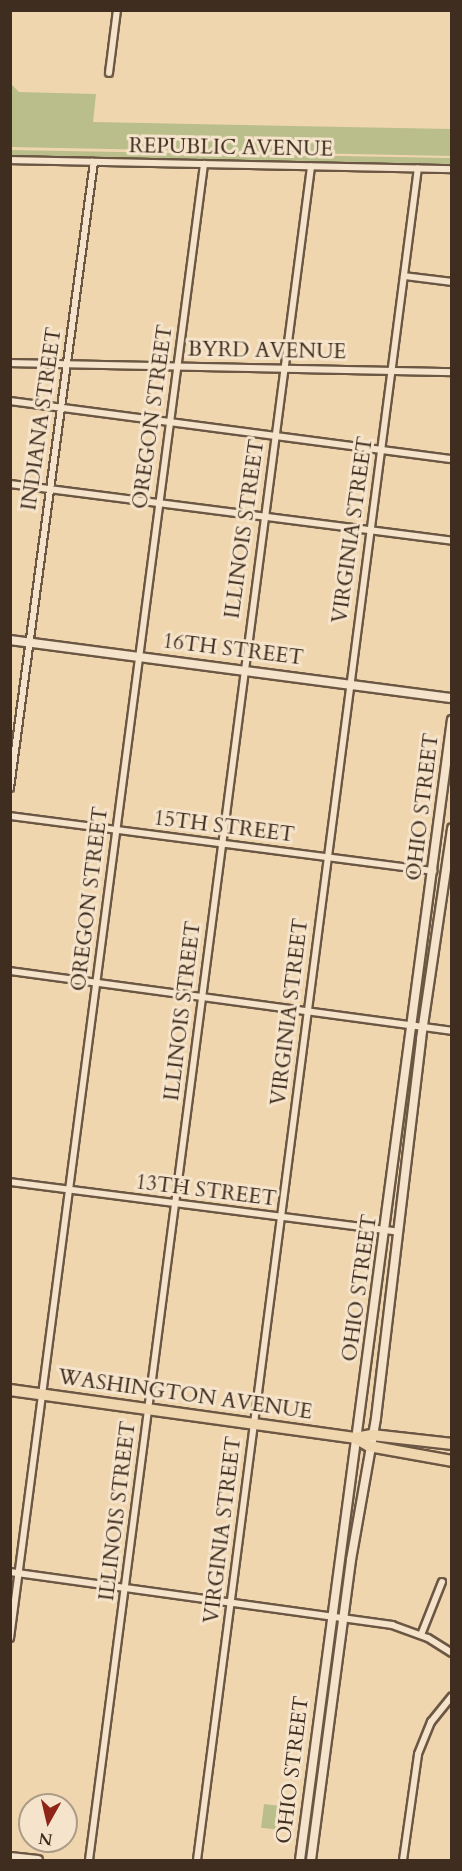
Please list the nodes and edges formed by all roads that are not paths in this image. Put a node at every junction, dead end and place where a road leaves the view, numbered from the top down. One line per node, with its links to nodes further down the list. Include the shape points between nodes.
1 (117, 10): 2 (street)
2 (109, 73)
3 (10, 160): 4 (street, REPUBLIC AVENUE)
4 (94, 162): 5 (street, REPUBLIC AVENUE); 12 (street, INDIANA STREET)
5 (204, 164): 6 (street, REPUBLIC AVENUE); 13 (street, OREGON STREET)
6 (311, 166): 7 (street, REPUBLIC AVENUE); 14 (street, ILLINOIS STREET)
7 (418, 168): 8 (street, REPUBLIC AVENUE); 9 (street, VIRGINIA STREET)
8 (452, 169)
9 (404, 276): 10 (street); 15 (street, VIRGINIA STREET)
10 (452, 282)
11 (10, 363): 12 (street, BYRD AVENUE)
12 (67, 364): 13 (street, BYRD AVENUE); 18 (street, INDIANA STREET)
13 (176, 366): 14 (street, BYRD AVENUE); 19 (street, OREGON STREET)
14 (284, 368): 15 (street, BYRD AVENUE); 20 (street, ILLINOIS STREET)
15 (391, 370): 16 (street, BYRD AVENUE); 21 (street, VIRGINIA STREET)
16 (452, 372)
17 (10, 401): 18 (street)
18 (61, 407): 19 (street); 24 (street, INDIANA STREET)
19 (169, 421): 20 (street); 25 (street, OREGON STREET)
20 (274, 435): 21 (street); 26 (street, ILLINOIS STREET)
21 (380, 449): 22 (street); 27 (street, VIRGINIA STREET)
22 (452, 459)
23 (10, 484): 24 (street)
24 (50, 489): 25 (street); 30 (street, INDIANA STREET)
25 (158, 503): 26 (street); 31 (street, OREGON STREET)
26 (263, 517): 27 (street); 32 (street, ILLINOIS STREET)
27 (369, 531): 28 (street); 33 (street, VIRGINIA STREET)
28 (452, 542)
29 (10, 639): 30 (street, 16TH STREET)
30 (30, 642): 31 (street, 16TH STREET); 36 (street, INDIANA STREET)
31 (138, 656): 32 (street, 16TH STREET); 39 (street, OREGON STREET)
32 (243, 670): 33 (street, 16TH STREET); 40 (street, ILLINOIS STREET)
33 (349, 684): 34 (street, 16TH STREET); 41 (street, VIRGINIA STREET)
34 (452, 698)
35 (452, 720): 42 (street, OHIO STREET)
36 (10, 788)
37 (10, 816): 39 (street, 15TH STREET)
38 (452, 828): 44 (street, OHIO STREET)
39 (115, 829): 40 (street, 15TH STREET); 46 (street, OREGON STREET)
40 (221, 843): 41 (street, 15TH STREET); 47 (street, ILLINOIS STREET)
41 (327, 857): 42 (street, 15TH STREET); 48 (street, VIRGINIA STREET)
42 (433, 871): 43 (street, OHIO STREET)
43 (423, 938): 44 (street); 49 (street, OHIO STREET)
44 (436, 946): 50 (street, OHIO STREET)
45 (10, 971): 46 (street)
46 (96, 982): 47 (street); 53 (street, OREGON STREET)
47 (201, 996): 48 (street); 54 (street, ILLINOIS STREET)
48 (307, 1010): 49 (street); 55 (street, VIRGINIA STREET)
49 (412, 1024): 50 (street); 56 (street, OHIO STREET)
50 (424, 1026): 51 (street); 57 (street, OHIO STREET)
51 (452, 1030)
52 (10, 1182): 53 (street, 13TH STREET)
53 (69, 1189): 54 (street, 13TH STREET); 59 (street, OREGON STREET)
54 (175, 1203): 55 (street, 13TH STREET); 60 (street, ILLINOIS STREET)
55 (280, 1217): 56 (street, 13TH STREET); 61 (street, VIRGINIA STREET)
56 (386, 1231): 57 (street, 13TH STREET); 62 (street, OHIO STREET)
57 (398, 1232): 63 (street, OHIO STREET)
58 (10, 1390): 59 (main road, WASHINGTON AVENUE)
59 (42, 1394): 60 (main road, WASHINGTON AVENUE); 67 (street, OREGON STREET)
60 (148, 1408): 61 (main road, WASHINGTON AVENUE); 69 (street, ILLINOIS STREET)
61 (254, 1424): 62 (main road, WASHINGTON AVENUE); 70 (street, VIRGINIA STREET)
62 (355, 1438): 63 (main road, WASHINGTON AVENUE); 71 (street, OHIO STREET)
63 (370, 1440): 64 (main road, WASHINGTON AVENUE); 65 (main road, WASHINGTON AVENUE); 72 (street, OHIO STREET)
64 (452, 1444)
65 (452, 1461)
66 (10, 1572): 67 (street)
67 (19, 1573): 69 (street); 74 (street, OREGON STREET)
68 (442, 1582): 73 (street)
69 (125, 1587): 70 (street); 79 (street, ILLINOIS STREET)
70 (231, 1601): 71 (street); 80 (street, VIRGINIA STREET)
71 (331, 1614): 72 (street); 81 (street, OHIO STREET)
72 (343, 1616): 73 (street); 82 (street, OHIO STREET)
73 (422, 1635): 75 (street)
74 (10, 1638)
75 (452, 1653)
76 (452, 1696): 83 (street, via 431,1722 418,1754)
77 (10, 1857): 78 (street)
78 (38, 1860)
79 (89, 1860)
80 (197, 1860)
81 (300, 1860)
82 (311, 1860)
83 (403, 1860)

